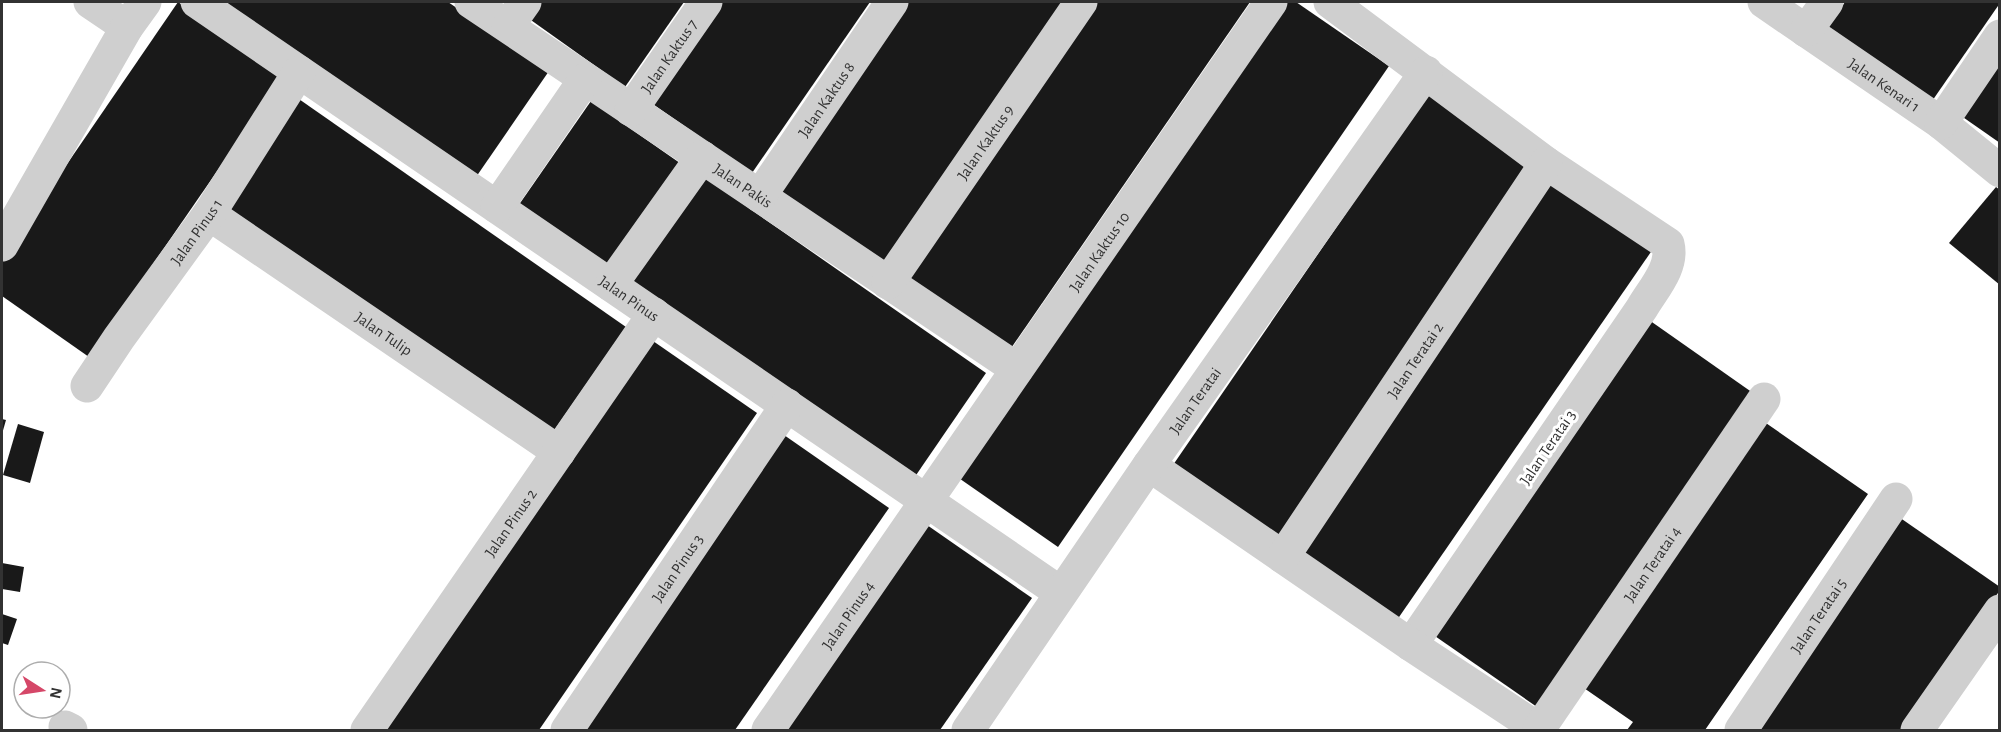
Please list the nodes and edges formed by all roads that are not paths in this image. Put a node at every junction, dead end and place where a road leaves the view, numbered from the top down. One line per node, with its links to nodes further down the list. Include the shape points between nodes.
1 (90, 2): 11 (street)
2 (197, 2): 15 (street, Jalan Pinus)
3 (471, 2): 12 (street, Jalan Pakis)
4 (706, 2): 18 (street, Jalan Kaktus 7)
5 (892, 2): 23 (street, Jalan Kaktus 8)
6 (1081, 2): 27 (street, Jalan Kaktus 9)
7 (1271, 2): 30 (street, Jalan Kaktus 10)
8 (1330, 2): 16 (street)
9 (1764, 2): 13 (street, Jalan Kenari 1)
10 (1827, 2): 13 (street)
11 (136, 14): 26 (street)
12 (516, 14): 17 (street, Jalan Pakis)
13 (1806, 31): 19 (street, Jalan Kenari 1)
14 (2000, 36): 19 (street)
15 (299, 72): 24 (street, Jalan Pinus); 25 (street, Jalan Pinus 1)
16 (1426, 72): 21 (street); 35 (street, Jalan Teratai)
17 (585, 78): 18 (street, Jalan Pakis); 24 (street)
18 (631, 110): 20 (street, Jalan Pakis)
19 (1941, 123): 22 (street, Jalan Kenari 1)
20 (702, 157): 23 (street, Jalan Pakis); 28 (street)
21 (1546, 163): 38 (street, Jalan Teratai 2); 41 (street, Jalan Teratai 3, via 1668,244 1668,264 1642,308)
22 (2000, 171)
23 (760, 196): 27 (street, Jalan Pakis)
24 (497, 207): 28 (street, Jalan Pinus)
25 (209, 214): 31 (street, Jalan Pinus 1); 34 (street, Jalan Tulip)
26 (2, 245)
27 (888, 283): 30 (street, Jalan Pakis)
28 (611, 285): 29 (street, Jalan Pinus)
29 (654, 314): 33 (street, Jalan Pinus); 34 (street, Jalan Pinus 2)
30 (1017, 369): 37 (street, Jalan Kaktus 10)
31 (87, 386)
32 (1764, 399): 46 (street, Jalan Teratai 4)
33 (787, 405): 37 (street, Jalan Pinus); 43 (street, Jalan Pinus 3)
34 (559, 452): 42 (street, Jalan Pinus 2)
35 (1149, 465): 38 (street); 39 (street, Jalan Teratai)
36 (1896, 499): 47 (street, Jalan Teratai 5)
37 (927, 501): 39 (street, Jalan Pinus); 44 (street, Jalan Pinus 4)
38 (1283, 557): 41 (street)
39 (1061, 593): 45 (street, Jalan Teratai)
40 (2000, 611): 48 (street)
41 (1411, 645): 46 (street)
42 (367, 730)
43 (567, 730)
44 (768, 730)
45 (968, 730)
46 (1540, 730)
47 (1740, 730)
48 (1917, 730)

